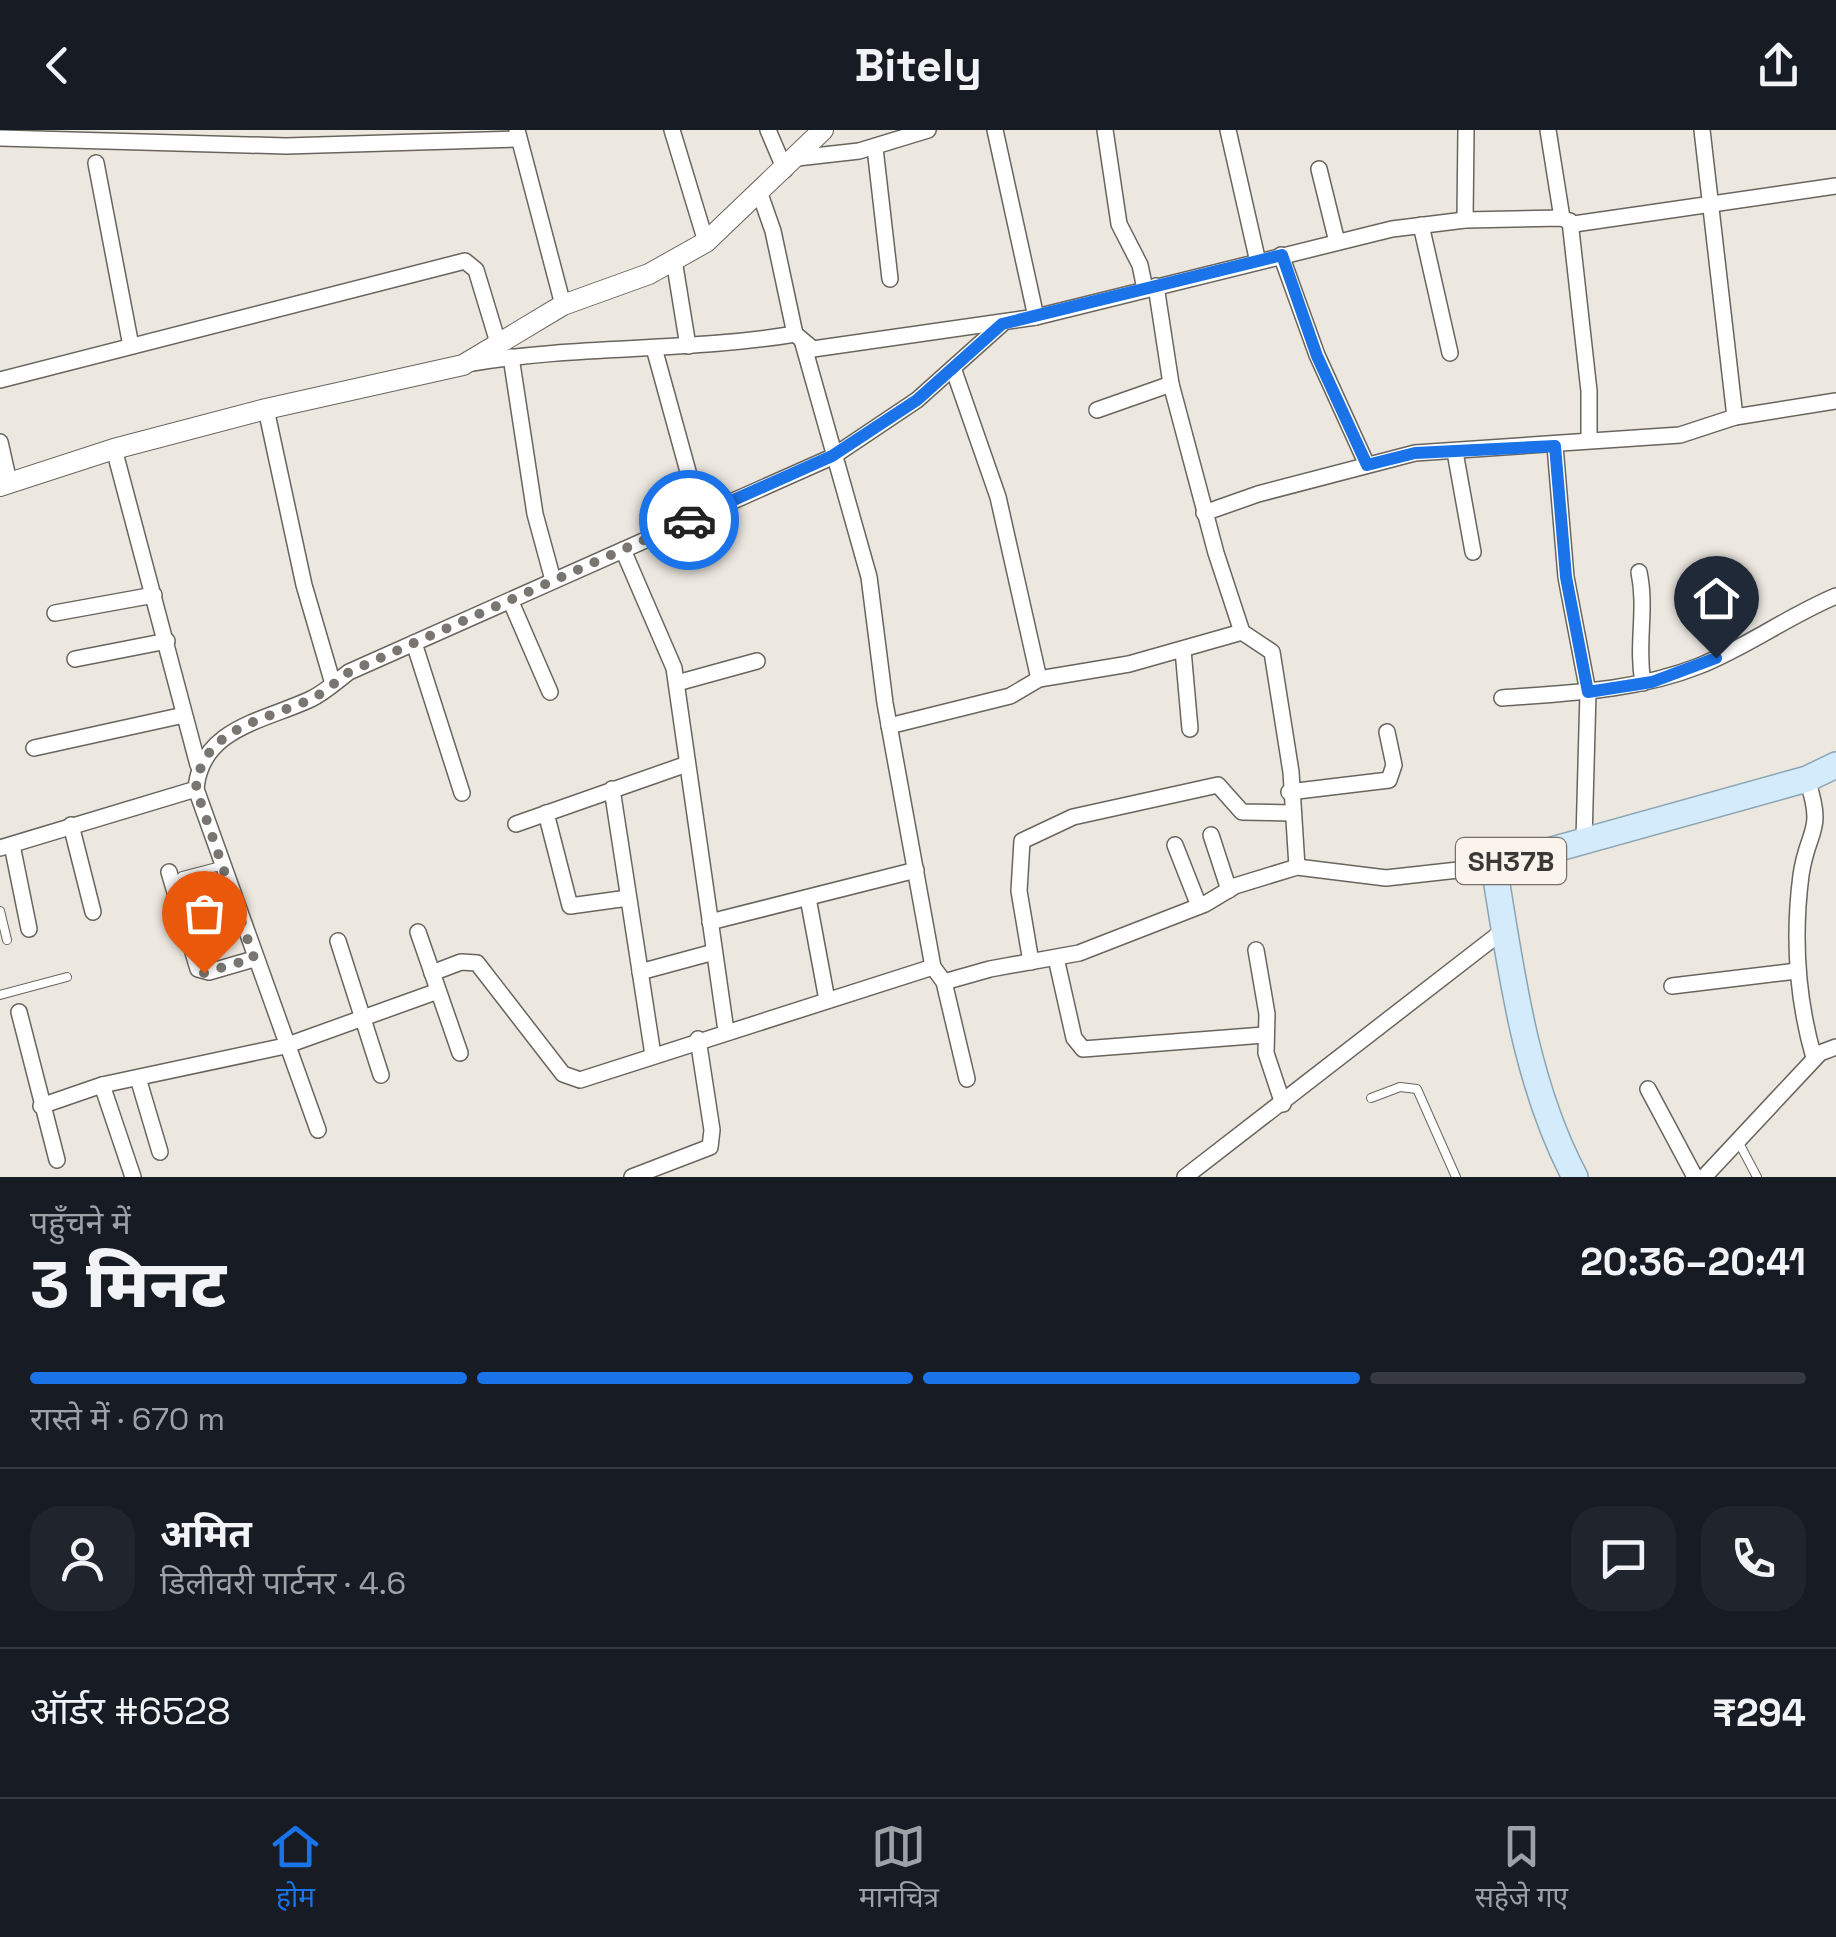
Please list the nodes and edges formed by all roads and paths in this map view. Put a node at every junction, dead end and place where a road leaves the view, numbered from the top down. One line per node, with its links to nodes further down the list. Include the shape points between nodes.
1 (672, 130): 24 (street)
2 (768, 130): 16 (street)
3 (822, 130): 16 (street)
4 (928, 130): 14 (street)
5 (995, 130): 32 (street)
6 (1105, 130): 30 (street, via 1119,224)
7 (1228, 130): 28 (street)
8 (1466, 130): 21 (street)
9 (1548, 130): 22 (street)
10 (1702, 130): 20 (street)
11 (518, 134): 12 (street, via 393,145); 31 (street)
12 (179, 136): 13 (street)
13 (0, 138)
14 (875, 148): 16 (street); 29 (street)
15 (96, 162): 35 (street)
16 (791, 164): 19 (street)
17 (1319, 169): 25 (street)
18 (1836, 186): 20 (street)
19 (760, 194): 24 (street); 34 (street)
20 (1710, 205): 22 (street); 46 (street)
21 (1465, 220): 22 (street); 23 (street)
22 (1566, 220): 47 (street, via 1590,391)
23 (1421, 225): 25 (street); 39 (street)
24 (706, 242): 27 (street)
25 (1337, 242): 26 (street)
26 (1282, 255): 28 (street); 53 (street, via 1317,356)
27 (674, 260): 31 (street); 36 (street)
28 (1258, 262): 30 (street)
29 (890, 279)
30 (1150, 288): 32 (street); 42 (street)
31 (563, 305): 38 (street)
32 (1036, 317): 33 (street)
33 (1002, 324): 34 (street, via 813,350); 40 (street)
34 (798, 337): 36 (street); 52 (street)
35 (131, 346): 38 (street, via 465,262 476,270); 41 (street)
36 (688, 346): 37 (street)
37 (654, 348): 38 (street); 56 (street)
38 (505, 352): 44 (street); 60 (street)
39 (1450, 353)
40 (953, 368): 52 (street); 71 (street, via 998,498)
41 (0, 380)
42 (1171, 384): 45 (street); 55 (street)
43 (1836, 401): 46 (street)
44 (266, 409): 50 (street); 74 (street)
45 (1097, 410)
46 (1734, 417): 47 (street, via 1680,435)
47 (1590, 440): 49 (street)
48 (0, 442): 54 (street)
49 (1555, 446): 51 (street); 76 (street, via 1566,577)
50 (114, 449): 54 (street); 61 (street)
51 (1455, 452): 53 (street); 58 (street)
52 (836, 454): 56 (street); 79 (street, via 869,577)
53 (1367, 465): 55 (street)
54 (4, 484)
55 (1204, 514): 65 (street)
56 (700, 515): 57 (street)
57 (624, 550): 60 (street); 72 (street)
58 (1473, 552)
59 (1639, 572): 73 (street, via 1644,607 1637,646)
60 (553, 580): 63 (street)
61 (154, 595): 64 (street); 66 (street)
62 (1836, 596): 73 (street, via 1736,650)
63 (511, 602): 67 (street); 75 (street)
64 (55, 612)
65 (1242, 632): 68 (street); 89 (street, via 1272,652)
66 (167, 641): 69 (street); 78 (street)
67 (414, 643): 74 (street); 90 (street)
68 (1183, 650): 71 (street); 80 (street)
69 (75, 658)
70 (757, 661): 72 (street)
71 (1038, 680): 79 (street, via 1010,696)
72 (678, 682): 83 (street)
73 (1644, 683): 76 (street)
74 (333, 684): 84 (street, via 315,698 228,733)
75 (550, 692)
76 (1588, 692): 77 (street); 96 (street)
77 (1502, 698)
78 (184, 715): 82 (street); 84 (street)
79 (889, 726): 102 (street)
80 (1190, 729)
81 (1388, 732): 89 (street, via 1394,765 1389,780)
82 (34, 748)
83 (687, 764): 88 (street); 110 (street)
84 (198, 765): 87 (street)
85 (1836, 765): 86 (main road, SH37B)
86 (1807, 779): 96 (main road, SH37B); 122 (street, via 1818,814 1801,874)
87 (196, 789): 94 (street); 99 (street)
88 (612, 789): 91 (street); 105 (street)
89 (1289, 792): 92 (street)
90 (462, 793)
91 (546, 813): 93 (street); 105 (street, via 570,906)
92 (1291, 813): 101 (street); 120 (street, via 1242,812 1218,784 1073,817 1022,840 1019,891)
93 (516, 824)
94 (71, 825): 98 (street); 109 (street)
95 (1211, 835): 104 (street)
96 (1584, 840): 100 (main road, SH37B)
97 (1176, 845): 107 (street)
98 (6, 847): 111 (street)
99 (224, 864): 103 (lane); 118 (street)
100 (1494, 866): 101 (street, via 1386,878); 112 (main road, SH37B)
101 (1298, 867): 104 (street)
102 (916, 870): 106 (street); 121 (street)
103 (175, 874): 118 (street, via 198,970)
104 (1229, 890): 107 (street)
105 (628, 898): 123 (street)
106 (808, 898): 110 (street); 130 (street)
107 (1198, 906): 119 (street)
108 (0, 911): 114 (lane)
109 (93, 912)
110 (710, 922): 117 (street)
111 (30, 929)
112 (1504, 930): 147 (street); 157 (main road, SH37B, via 1541,1094)
113 (418, 932): 124 (street)
114 (7, 940)
115 (338, 941): 131 (street)
116 (1256, 950): 134 (street, via 1267,1014)
117 (714, 952): 123 (street); 133 (street)
118 (254, 958): 136 (street)
119 (1056, 958): 120 (street); 134 (street, via 1074,1038 1084,1049)
120 (1032, 962): 126 (street)
121 (932, 967): 126 (street); 130 (street)
122 (1797, 971): 127 (street); 140 (street)
123 (640, 972): 139 (street)
124 (432, 973): 128 (street); 139 (street, via 468,961 482,967 568,1078 580,1080)
125 (68, 977): 129 (lane)
126 (944, 982): 143 (street)
127 (1672, 986)
128 (438, 991): 131 (street); 138 (street)
129 (0, 996)
130 (828, 1000): 133 (street)
131 (363, 1020): 136 (street); 141 (street)
132 (0, 1028): 148 (street, via 19,1018)
133 (726, 1030): 135 (street)
134 (1264, 1036): 147 (street)
135 (698, 1039): 139 (street); 154 (street, via 710,1147)
136 (285, 1046): 142 (street); 149 (street)
137 (1836, 1047): 140 (street)
138 (460, 1053)
139 (654, 1055)
140 (1814, 1058): 150 (street)
141 (381, 1076)
142 (138, 1078): 144 (street); 151 (street)
143 (967, 1078)
144 (102, 1085): 148 (street); 153 (street)
145 (1648, 1090): 158 (street)
146 (1372, 1098): 156 (lane, via 1400,1087 1417,1089)
147 (1283, 1104): 155 (street)
148 (41, 1106): 152 (street)
149 (318, 1130)
150 (1738, 1141): 159 (street); 160 (lane)
151 (160, 1152)
152 (57, 1160)
153 (134, 1177)
154 (632, 1177)
155 (1185, 1177)
156 (1456, 1177)
157 (1576, 1177)
158 (1695, 1177)
159 (1704, 1177)
160 (1757, 1177)

